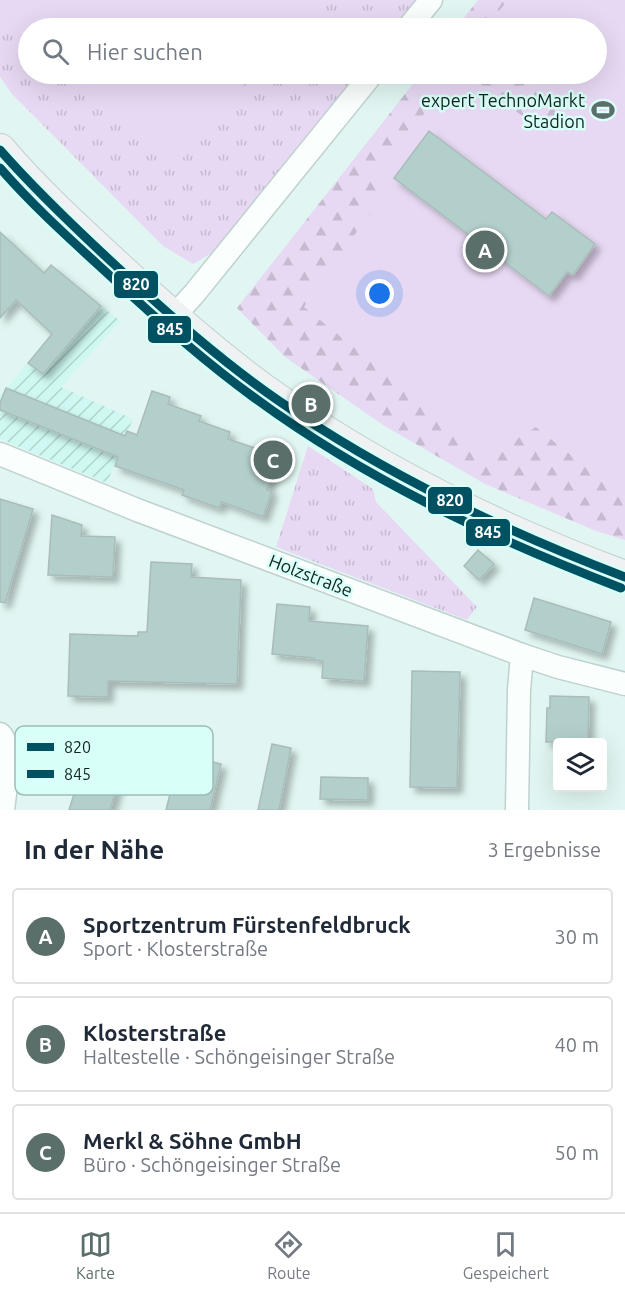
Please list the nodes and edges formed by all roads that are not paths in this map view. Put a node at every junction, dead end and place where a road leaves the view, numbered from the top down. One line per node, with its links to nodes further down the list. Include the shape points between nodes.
1 (431, 0): 2 (street)
2 (416, 18)
3 (364, 84): 5 (street)
4 (0, 150): 5 (street, via 77,230)
5 (173, 317): 7 (street, via 278,400 396,473 504,528)
6 (0, 454): 8 (street, Holzstraße, via 137,510)
7 (625, 577)
8 (522, 655): 9 (street, Holzstraße); 12 (street)
9 (625, 684)
10 (0, 734): 11 (street, via 8,757)
11 (3, 810)
12 (516, 810)

